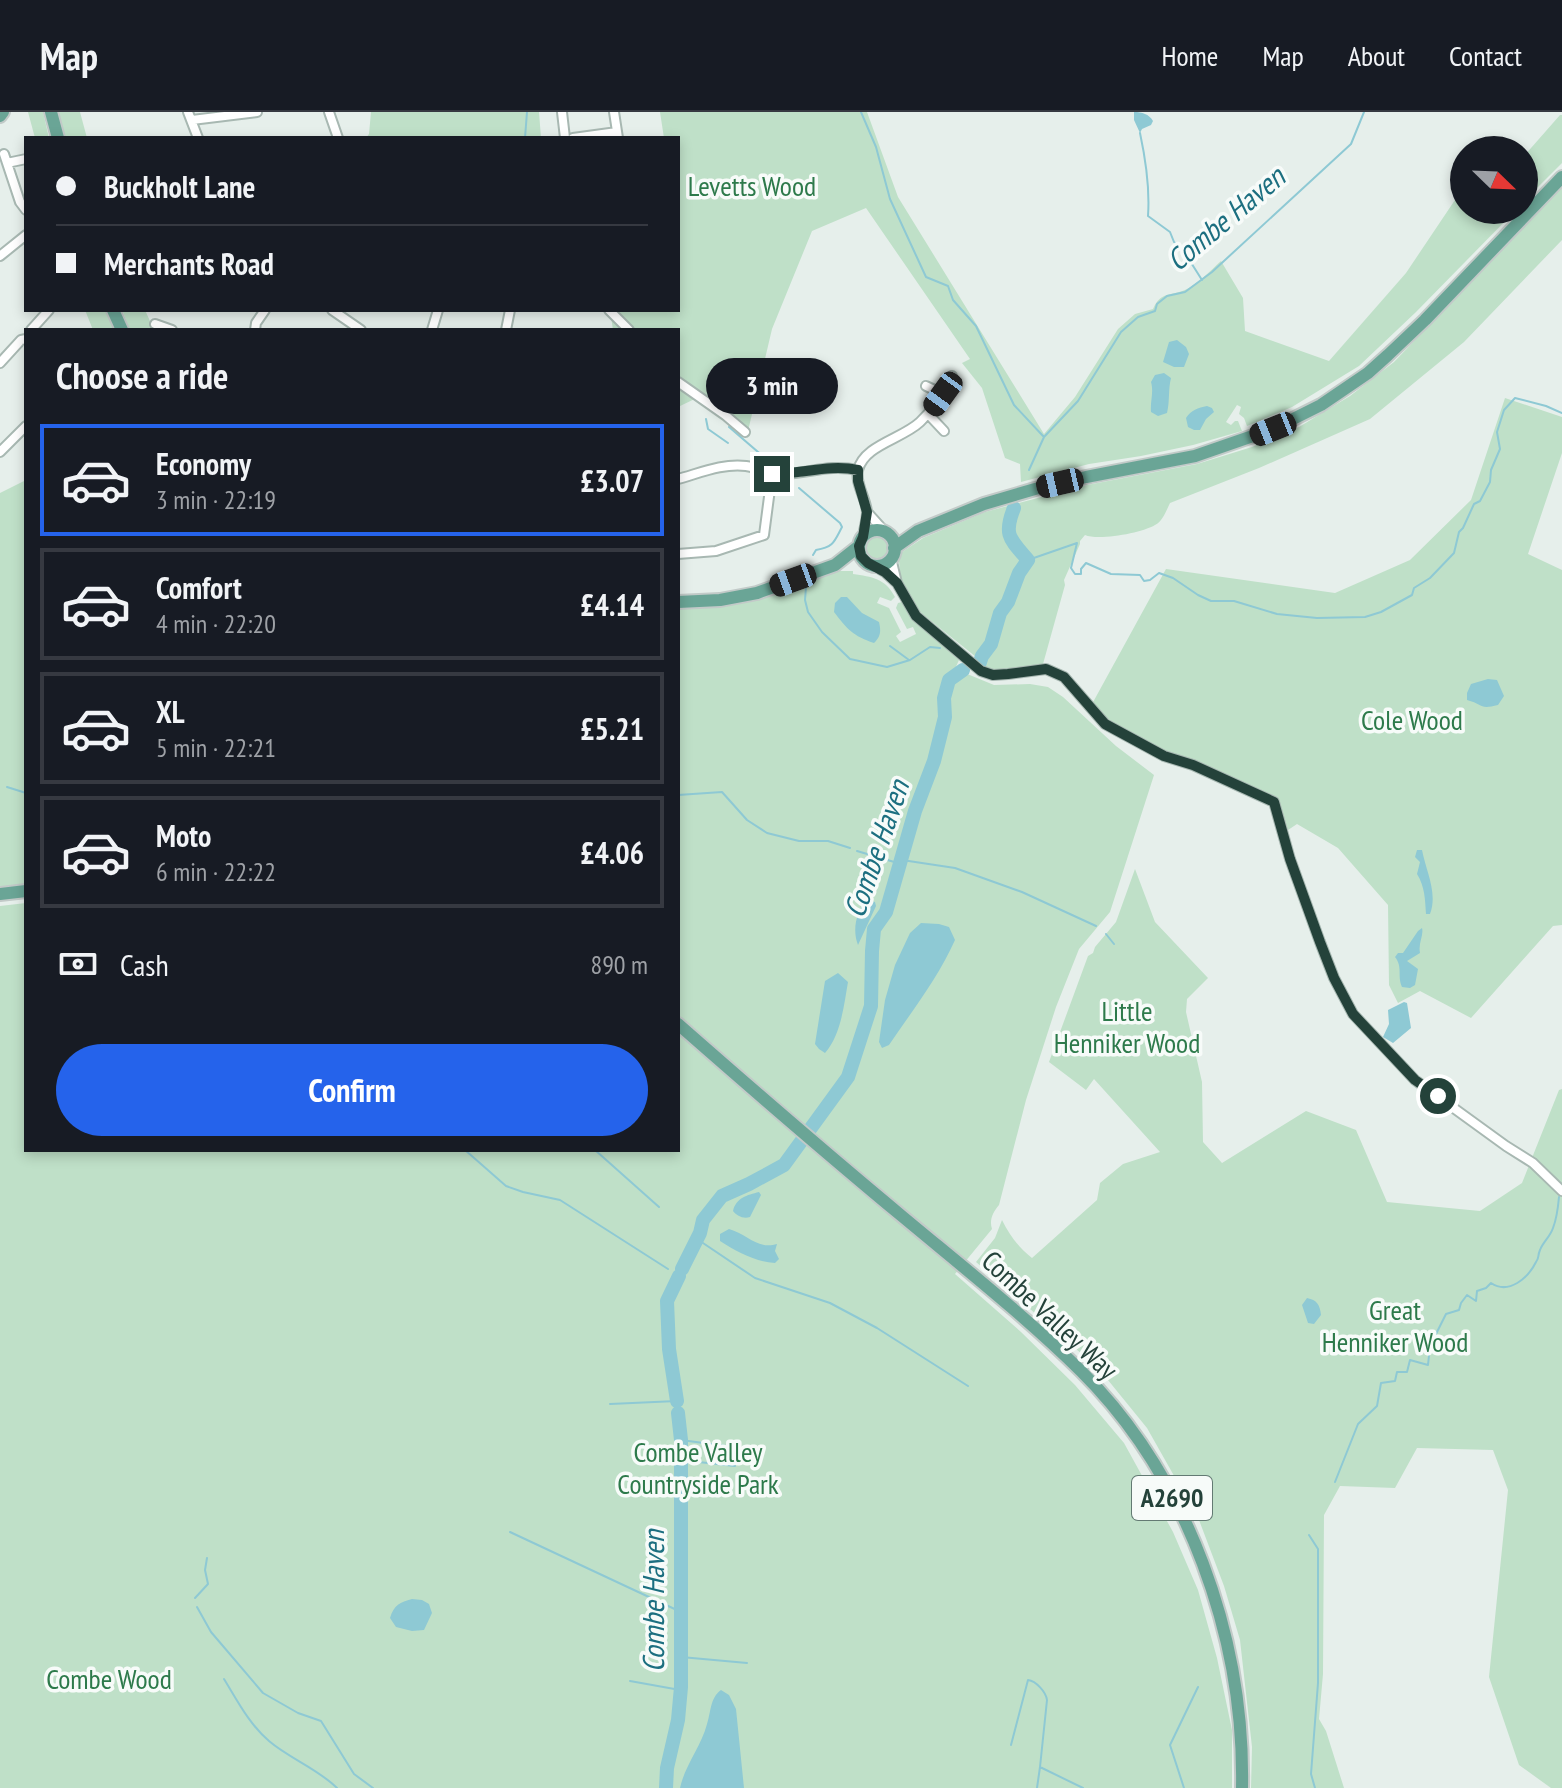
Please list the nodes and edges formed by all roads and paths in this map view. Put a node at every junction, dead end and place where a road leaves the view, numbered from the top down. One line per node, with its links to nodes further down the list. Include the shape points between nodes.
1 (51, 112): 8 (main road)
2 (257, 112): 6 (street)
3 (329, 112): 10 (street)
4 (562, 112): 11 (street)
5 (614, 112): 7 (street)
6 (190, 116): 9 (street)
7 (617, 135)
8 (57, 136)
9 (197, 136)
10 (337, 136)
11 (565, 136)
12 (24, 159): 14 (street, via 5,158)
13 (1562, 177): 40 (main road, via 1425,320 1368,373 1321,405 1273,429 1195,456 1035,489)
14 (24, 207)
15 (24, 237): 16 (street)
16 (0, 256)
17 (47, 312): 21 (street)
18 (335, 312): 23 (street)
19 (611, 312): 24 (street)
20 (155, 324): 22 (street)
21 (33, 328)
22 (166, 328)
23 (358, 328)
24 (627, 328)
25 (24, 339): 26 (street)
26 (0, 363)
27 (952, 376): 30 (street)
28 (680, 383): 34 (street)
29 (926, 386): 30 (street)
30 (943, 394): 31 (street)
31 (928, 414): 33 (street); 36 (street, via 904,435 867,454)
32 (24, 428): 35 (street)
33 (944, 431)
34 (745, 432)
35 (0, 452)
36 (858, 470): 37 (street, via 842,466); 39 (street)
37 (772, 474): 38 (street, via 732,465); 44 (street, via 764,535 716,551)
38 (680, 478)
39 (867, 512): 41 (street); 42 (street)
40 (918, 531): 41 (main road); 43 (main road)
41 (886, 533): 42 (main road, via 871,531); 43 (main road, via 894,543)
42 (861, 541): 45 (main road, via 861,556); 46 (main road)
43 (893, 553): 45 (main road, via 883,564); 47 (street)
44 (680, 554)
45 (870, 564): 46 (main road); 47 (street)
46 (835, 565): 48 (main road, via 757,593)
47 (897, 583): 52 (street, via 916,616 981,671 993,675 1046,669 1064,677 1105,724 1164,756 1274,802 1320,942 1353,1014 1415,1080 1533,1163)
48 (680, 602)
49 (24, 891): 50 (main road)
50 (0, 894)
51 (680, 1026): 53 (main road, Combe Valley Way / A2690, via 1022,1317 1108,1402 1178,1508 1213,1590 1235,1677)
52 (1562, 1191)
53 (1242, 1788)

